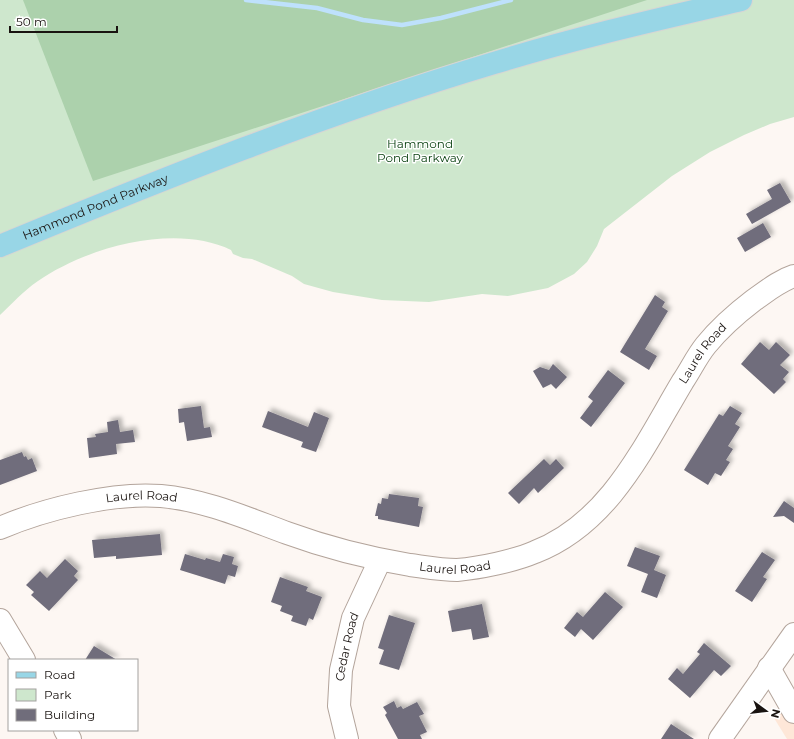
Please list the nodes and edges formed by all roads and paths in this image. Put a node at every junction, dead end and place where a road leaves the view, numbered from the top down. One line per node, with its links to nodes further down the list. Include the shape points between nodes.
1 (741, 0): 2 (main road, Hammond Pond Parkway, via 494,62 376,101 169,176)
2 (0, 246)
3 (794, 276): 5 (street, Laurel Road, via 782,280 742,309 706,345 611,496 594,516 569,536 535,552 457,570)
4 (0, 528): 5 (street, Laurel Road, via 50,510 112,498 160,496 220,508 346,553)
5 (380, 560): 11 (street, Cedar Road, via 353,618 341,670 339,706)
6 (0, 620): 8 (street)
7 (794, 634): 9 (street)
8 (23, 659)
9 (769, 668): 10 (street); 12 (street)
10 (794, 712)
11 (347, 739)
12 (720, 739)

